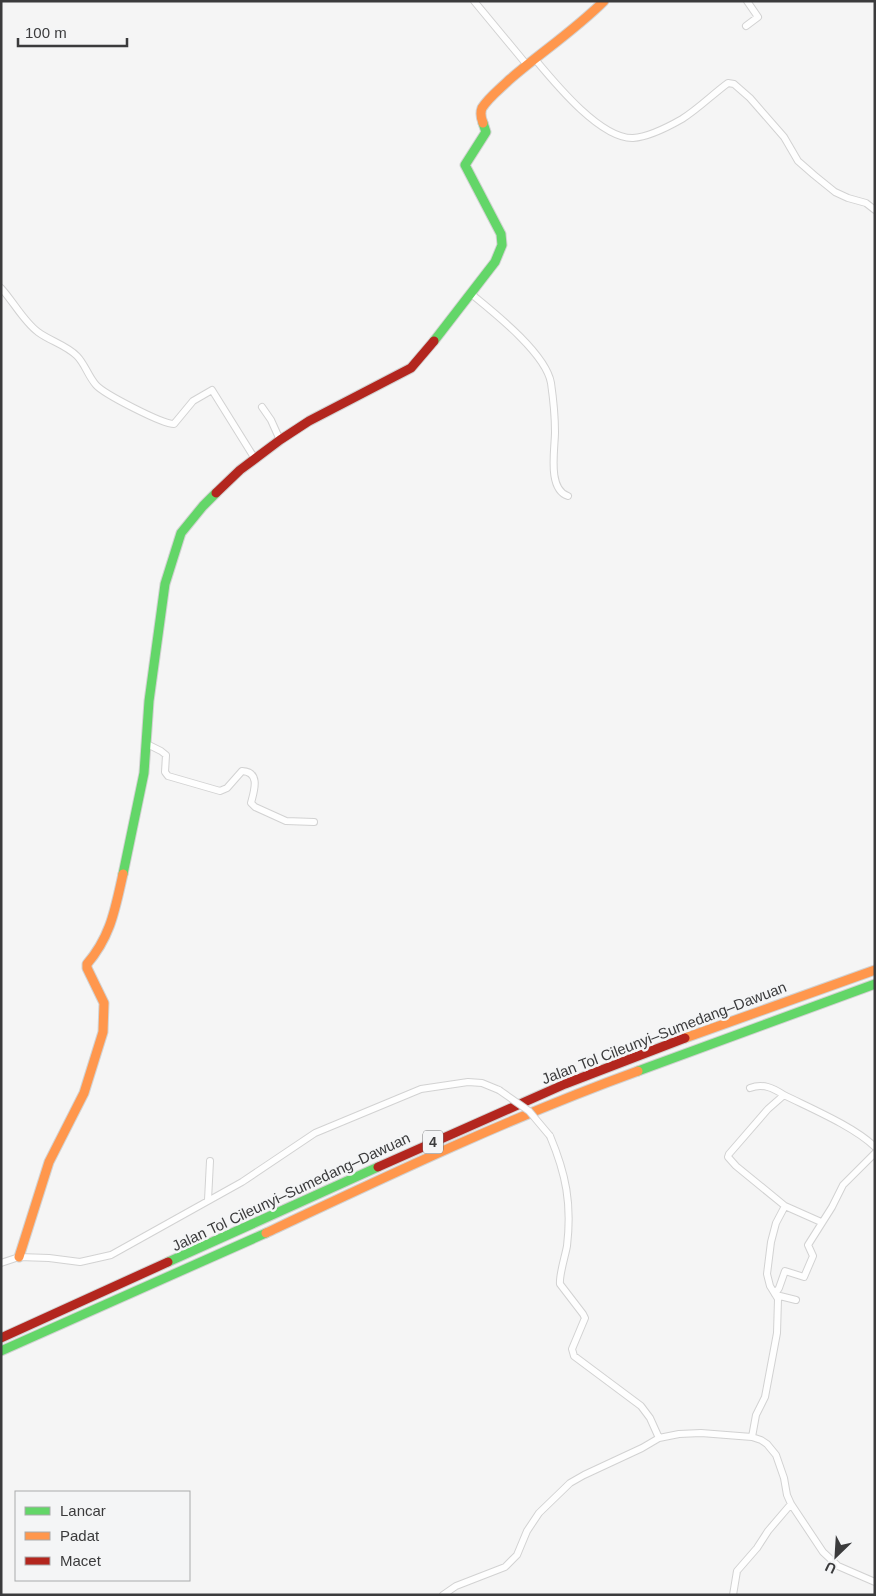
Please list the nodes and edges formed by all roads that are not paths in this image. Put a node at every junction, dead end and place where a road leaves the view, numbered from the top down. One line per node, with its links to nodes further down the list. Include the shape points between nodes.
1 (474, 1): 6 (street)
2 (747, 1): 4 (street, via 758,17)
3 (602, 2): 5 (main road, via 585,20)
4 (746, 26)
5 (534, 58): 6 (main road); 7 (street, via 586,114 604,129 627,138 653,133 684,118 728,83 734,84 784,138 798,161 835,192 866,203)
6 (527, 65): 9 (main road, via 485,103 481,110 486,129 465,166 502,238 495,262)
7 (875, 210)
8 (1, 288): 12 (street, via 36,332 78,357 101,390 140,410 174,424 193,401 212,390)
9 (470, 293): 11 (main road, via 410,368 309,421); 13 (street, via 515,331 550,378 555,430 554,475)
10 (262, 408): 11 (street)
11 (280, 440): 12 (main road)
12 (255, 459): 14 (main road, via 203,506 178,541 165,584 150,692)
13 (568, 496)
14 (147, 744): 15 (street, via 166,756 165,772 168,776 220,791 246,771 254,777 256,784 251,802 255,807 286,821); 26 (main road, via 144,773 111,925 99,950 87,964 104,1003 103,1032 84,1093 49,1162)
15 (314, 822)
16 (875, 970): 30 (main road, Jalan Tol Cileunyi–Sumedang–Dawuan / 4, via 565,1084)
17 (875, 984): 31 (main road, Jalan Tol Cileunyi–Sumedang–Dawuan / 4, via 560,1100)
18 (750, 1088): 19 (street, via 767,1086)
19 (784, 1095): 20 (street, via 855,1132); 24 (street, via 768,1108 728,1157)
20 (875, 1147)
21 (875, 1154): 25 (street, via 843,1185)
22 (210, 1162): 23 (street)
23 (208, 1200): 26 (street, via 110,1255 80,1262); 33 (street, bridge, via 242,1182 315,1133 421,1089 468,1082 482,1083 499,1090 529,1112 550,1136 561,1161 570,1223 560,1284 584,1318 572,1352 641,1406)
24 (785, 1206): 25 (street); 28 (street, via 776,1223 768,1266 768,1280)
25 (821, 1222): 28 (street, via 808,1245 813,1256 804,1277 785,1271)
26 (19, 1257): 27 (street)
27 (1, 1263)
28 (775, 1294): 29 (street); 32 (street, via 778,1299 777,1333 765,1397 754,1422)
29 (796, 1300)
30 (1, 1338)
31 (1, 1351)
32 (752, 1437): 33 (street, via 679,1434); 34 (street, via 767,1444 776,1455)
33 (659, 1438): 36 (street, via 570,1483 536,1517 516,1555 505,1567 456,1586)
34 (791, 1504): 35 (street, via 833,1563); 37 (street, via 737,1571)
35 (875, 1582)
36 (443, 1595)
37 (733, 1595)

